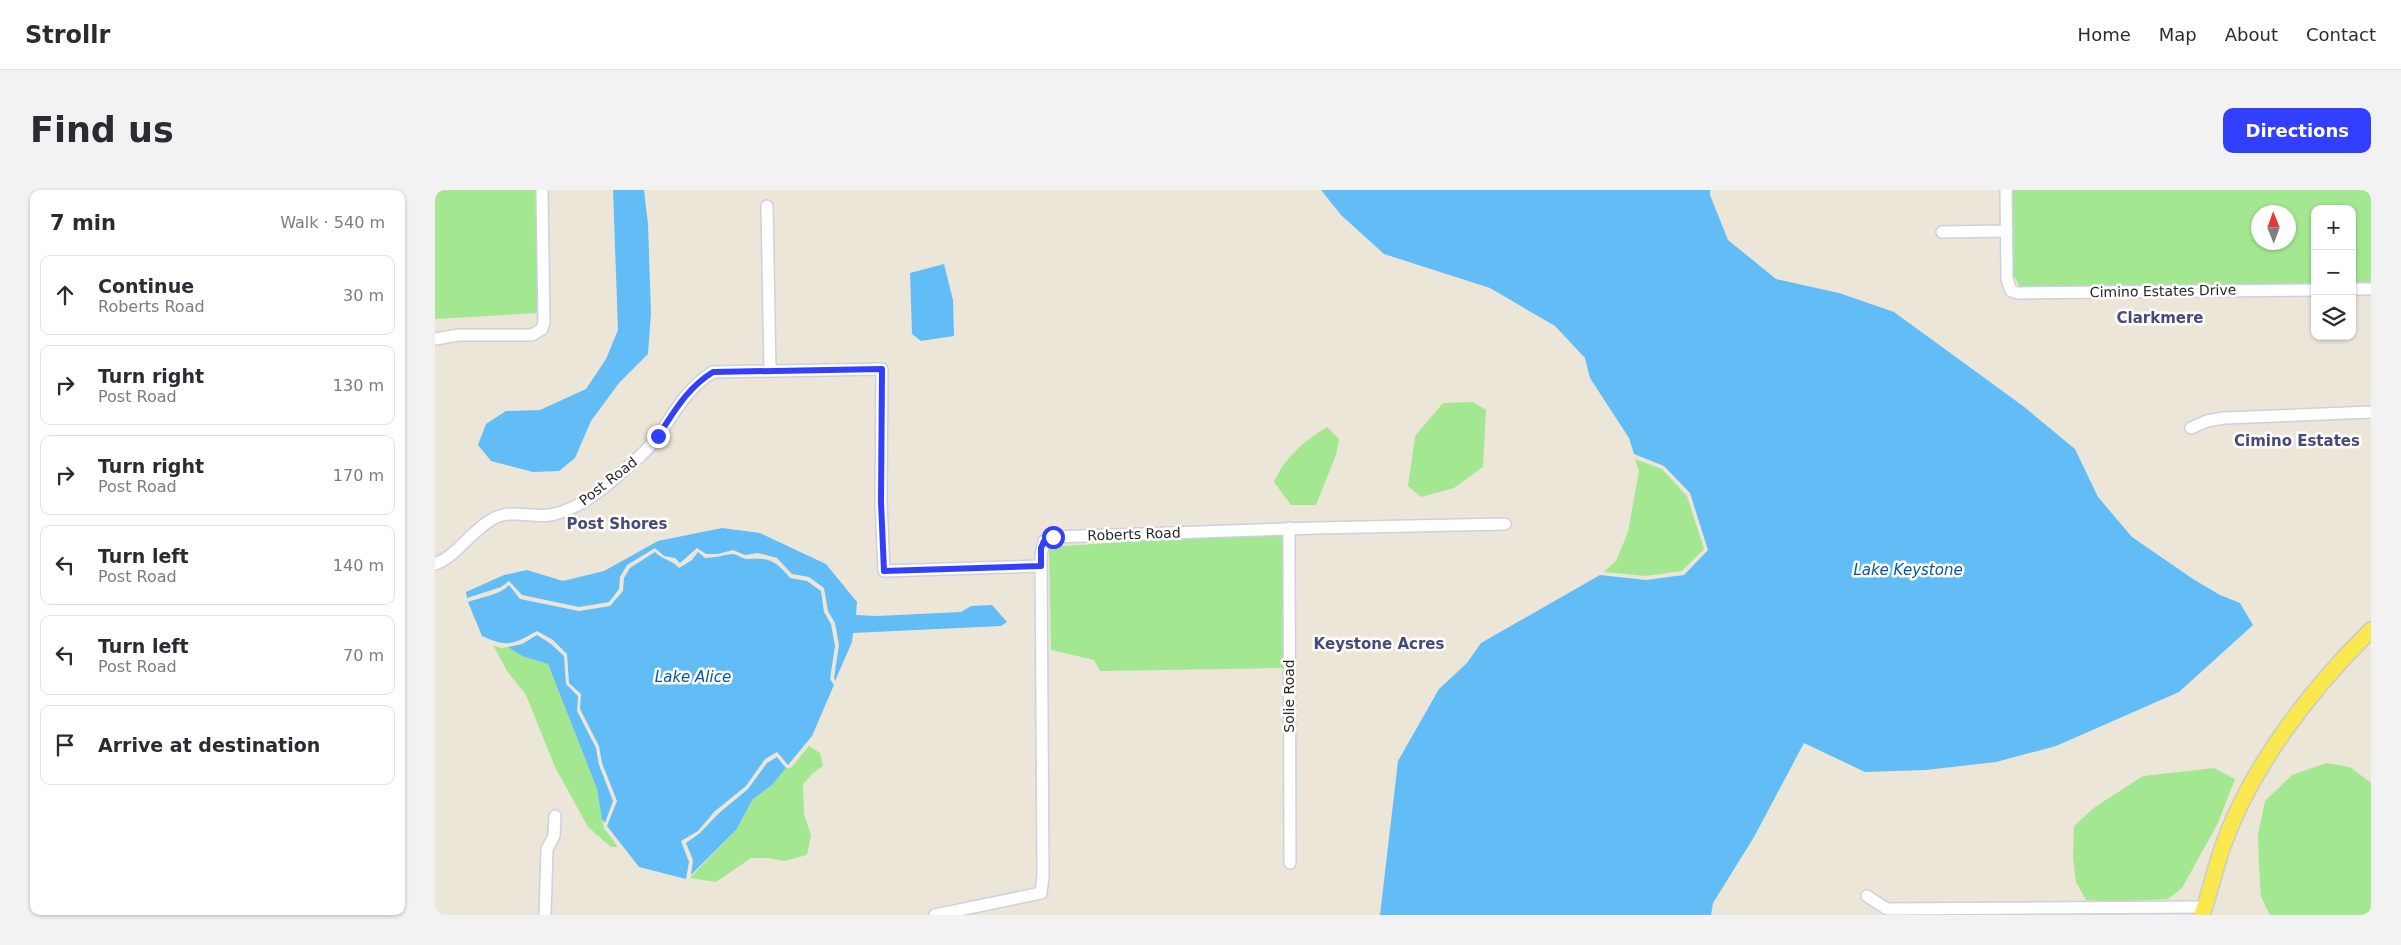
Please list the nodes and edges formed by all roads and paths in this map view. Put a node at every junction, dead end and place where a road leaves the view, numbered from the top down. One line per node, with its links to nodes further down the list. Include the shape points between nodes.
1 (542, 190): 9 (street, via 542,329 532,335 458,335)
2 (2006, 190): 4 (street)
3 (767, 206): 10 (street)
4 (2007, 231): 5 (street); 8 (street, Cimino Estates Drive, via 2007,279 2011,291 2018,293)
5 (1942, 232)
6 (2356, 289): 7 (street)
7 (2371, 289)
8 (2311, 290)
9 (435, 339)
10 (770, 371): 15 (street, Post Road, via 713,372 697,382 683,397 658,436 640,456 579,505 550,515 515,514 492,519 447,560); 16 (street, Post Road, via 882,369 884,571)
11 (2371, 412): 12 (street, via 2224,418)
12 (2191, 428)
13 (1505, 524): 14 (street, Roberts Road)
14 (1289, 528): 16 (street, Roberts Road, via 1053,537 1044,541 1041,548); 21 (street, Solie Road)
15 (435, 564)
16 (1041, 566): 25 (street, Roberts Road, via 1041,893)
17 (2371, 630): 19 (main road, via 2322,680)
18 (2371, 642): 19 (main road)
19 (2281, 738): 23 (main road, via 2238,810 2223,845)
20 (555, 816): 24 (street, via 554,836 547,850)
21 (1290, 863)
22 (1867, 896): 23 (street, via 1887,909)
23 (2203, 911)
24 (545, 915)
25 (935, 915)

